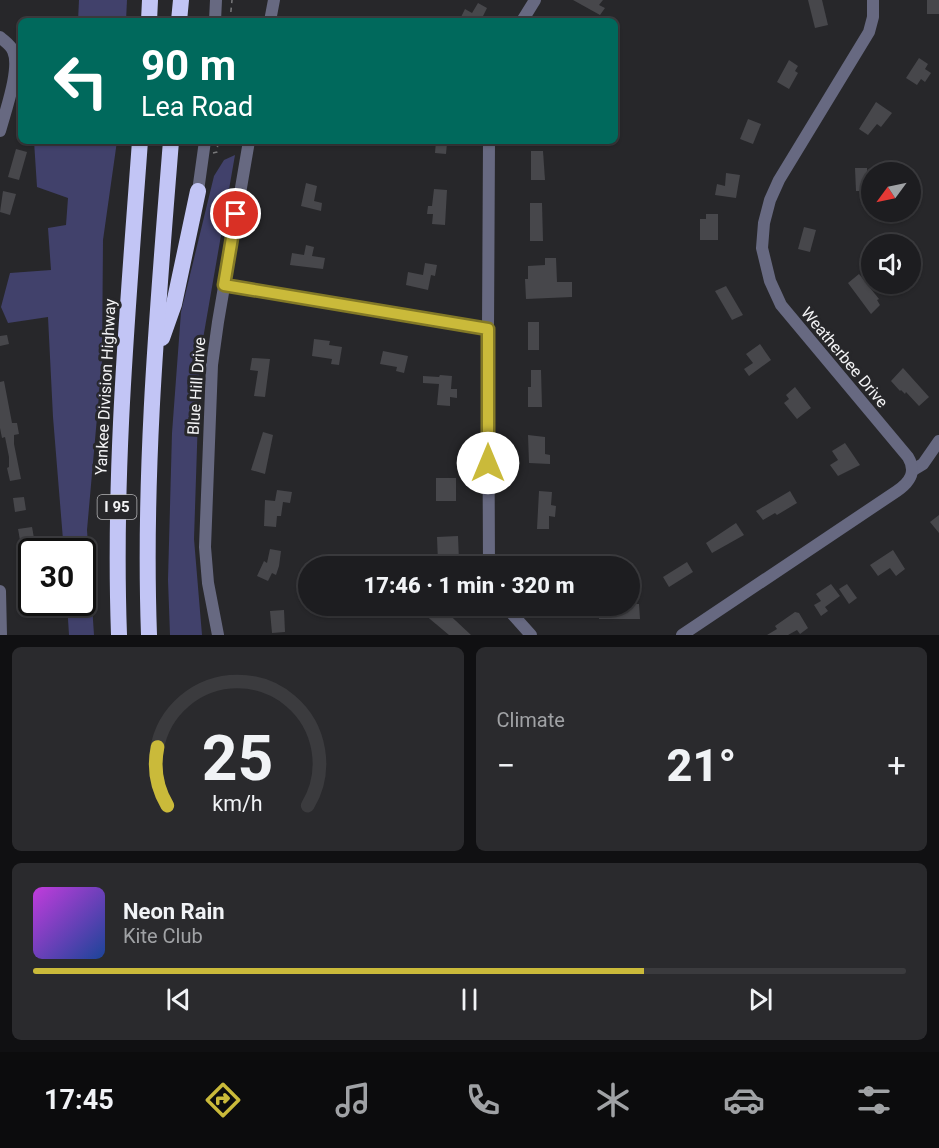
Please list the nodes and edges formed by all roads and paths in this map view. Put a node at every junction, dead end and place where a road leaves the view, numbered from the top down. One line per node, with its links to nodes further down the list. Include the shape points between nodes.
1 (150, 0): 8 (highway)
2 (181, 0): 9 (highway)
3 (216, 0): 10 (street)
4 (232, 0): 11 (path)
5 (274, 0): 12 (street)
6 (535, 0): 13 (street)
7 (873, 0): 26 (street, Weatherbee Drive, via 869,32 774,190 764,223 762,248 781,305 895,441)
8 (149, 18)
9 (180, 18)
10 (215, 18)
11 (230, 18)
12 (271, 18)
13 (524, 18)
14 (0, 37): 15 (street, via 13,49 15,72)
15 (0, 131)
16 (140, 144): 31 (highway, Yankee Division Highway / I 95, via 119,425)
17 (171, 144): 24 (highway, I 95)
18 (205, 144): 21 (street)
19 (248, 144): 22 (street, Blue Hill Drive)
20 (489, 144): 23 (street)
21 (198, 191): 24 (highway, via 174,304)
22 (224, 285): 23 (street); 33 (street, Blue Hill Drive, via 212,364 205,547)
23 (488, 329): 27 (street)
24 (154, 362): 32 (highway, I 95, via 148,522)
25 (939, 441): 26 (street, via 923,464)
26 (913, 470): 35 (street, via 902,488)
27 (489, 556)
28 (0, 591): 30 (street)
29 (514, 616): 34 (street)
30 (1, 635)
31 (119, 635)
32 (149, 635)
33 (219, 635)
34 (531, 635)
35 (682, 635)

